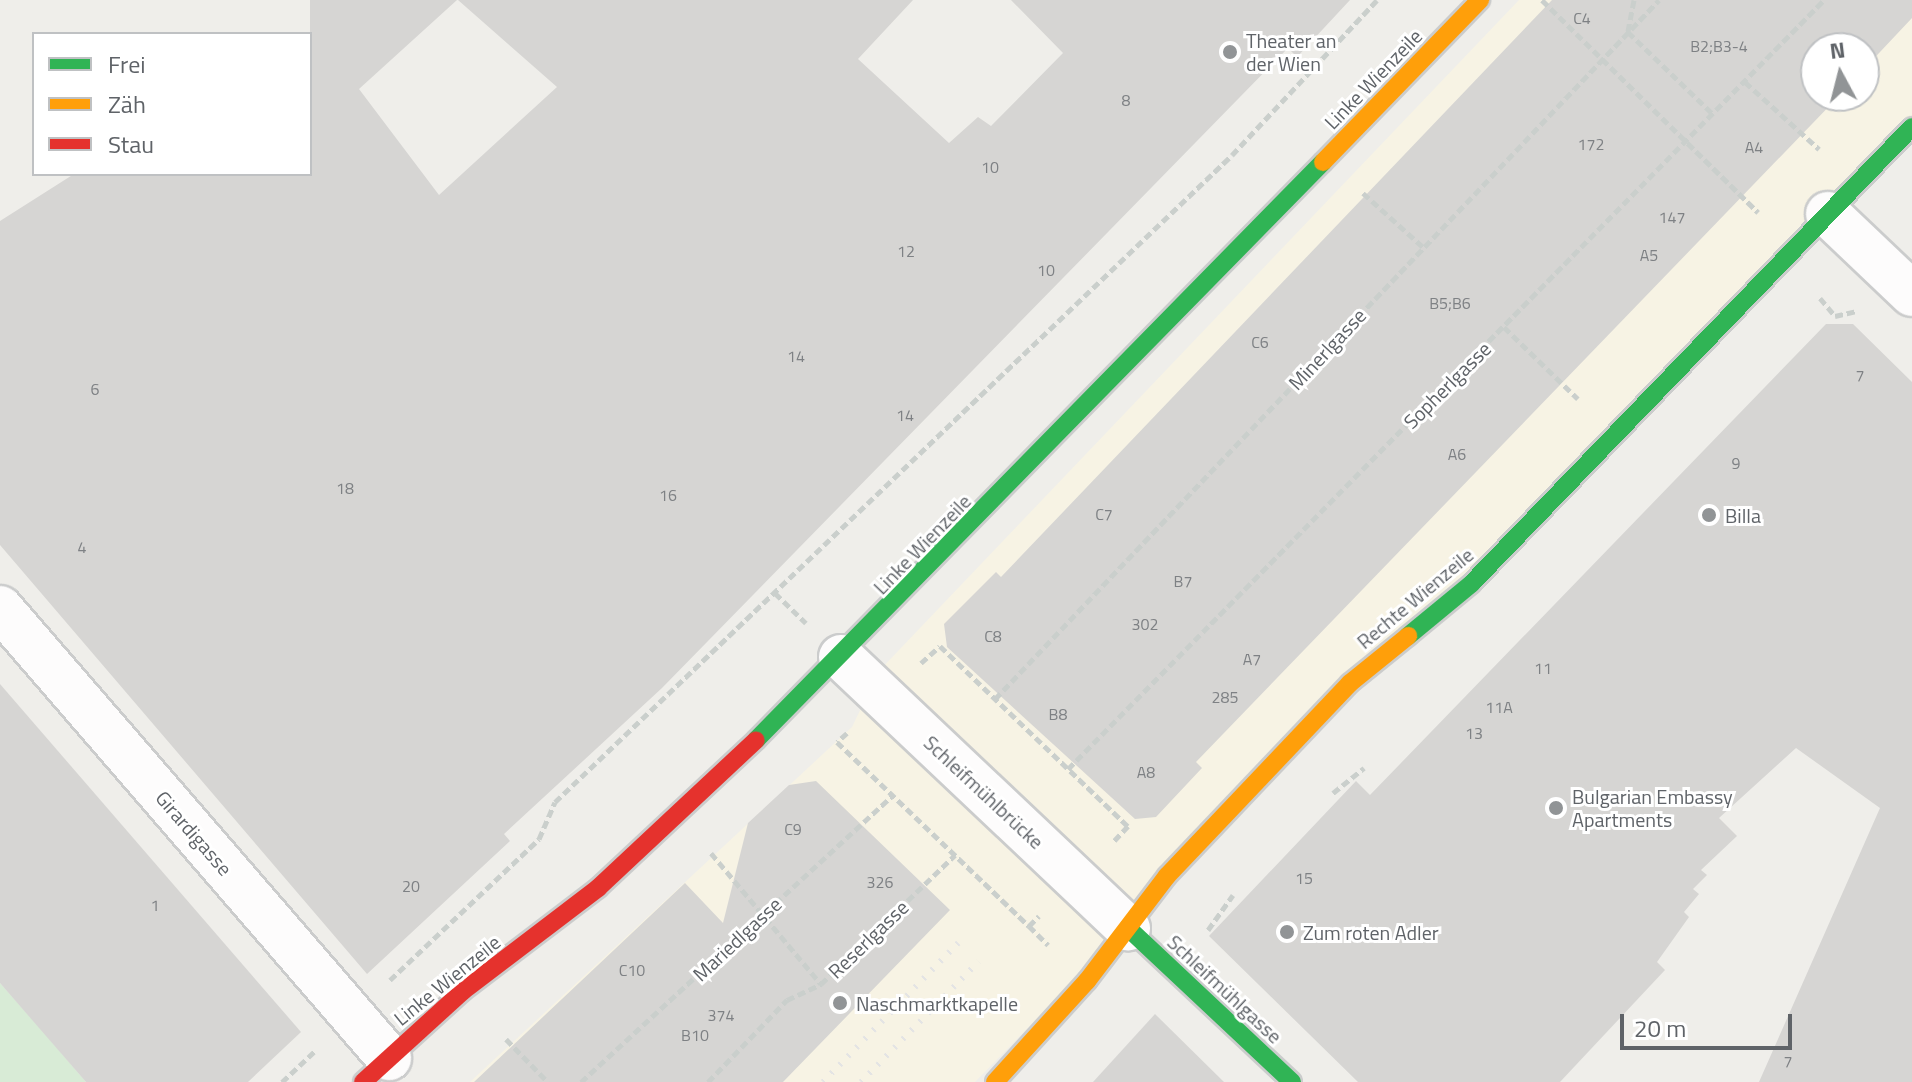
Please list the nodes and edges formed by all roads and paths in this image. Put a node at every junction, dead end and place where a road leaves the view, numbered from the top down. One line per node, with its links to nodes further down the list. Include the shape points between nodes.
1 (1377, 0): 37 (path, via 1232,155 555,802 539,839)
2 (1480, 0): 20 (main road, Linke Wienzeile)
3 (1542, 0): 8 (path)
4 (1634, 0): 7 (path)
5 (1659, 0): 7 (path, Minerlgasse)
6 (1824, 0): 9 (path, Sopherlgasse)
7 (1628, 32): 8 (path, Minerlgasse); 9 (path)
8 (1604, 57): 11 (path); 14 (path, Minerlgasse)
9 (1713, 114): 11 (path, Sopherlgasse)
10 (1912, 127): 13 (main road, Rechte Wienzeile)
11 (1688, 140): 15 (path, via 1752,204); 17 (path, Sopherlgasse)
12 (1353, 184): 14 (path)
13 (1828, 214): 15 (main road, Rechte Wienzeile); 16 (street)
14 (1423, 247): 22 (path, Minerlgasse)
15 (1786, 257): 18 (main road, Rechte Wienzeile)
16 (1912, 294)
17 (1504, 327): 18 (path); 24 (path, Sopherlgasse)
18 (1615, 435): 33 (main road, Rechte Wienzeile, via 1471,584 1350,683 1167,876)
19 (0, 608): 37 (street, Girardigasse)
20 (841, 657): 33 (street, Schleifmühlbrücke); 39 (main road, Linke Wienzeile, via 598,888 463,991)
21 (920, 664): 22 (path, via 940,646)
22 (995, 699): 24 (path)
23 (1364, 768): 25 (path)
24 (1068, 769): 27 (path, via 1128,826)
25 (1333, 793)
26 (708, 849): 31 (path)
27 (1103, 852)
28 (955, 855): 31 (path, Mariedlgasse, via 893,795); 32 (path); 36 (path, Reserlgasse)
29 (1233, 895): 34 (path)
30 (1047, 908): 32 (path)
31 (762, 916): 36 (path); 42 (path, Mariedlgasse)
32 (1029, 926): 35 (path)
33 (1128, 928): 44 (main road, Rechte Wienzeile); 45 (main road, Schleifmühlgasse)
34 (1208, 930)
35 (1048, 945)
36 (821, 984): 43 (path, Reserlgasse, via 787,1000)
37 (352, 1016): 39 (street, Girardigasse); 40 (path)
38 (506, 1039): 41 (path)
39 (376, 1070)
40 (282, 1082)
41 (548, 1082)
42 (581, 1082)
43 (708, 1082)
44 (995, 1082)
45 (1292, 1082)

